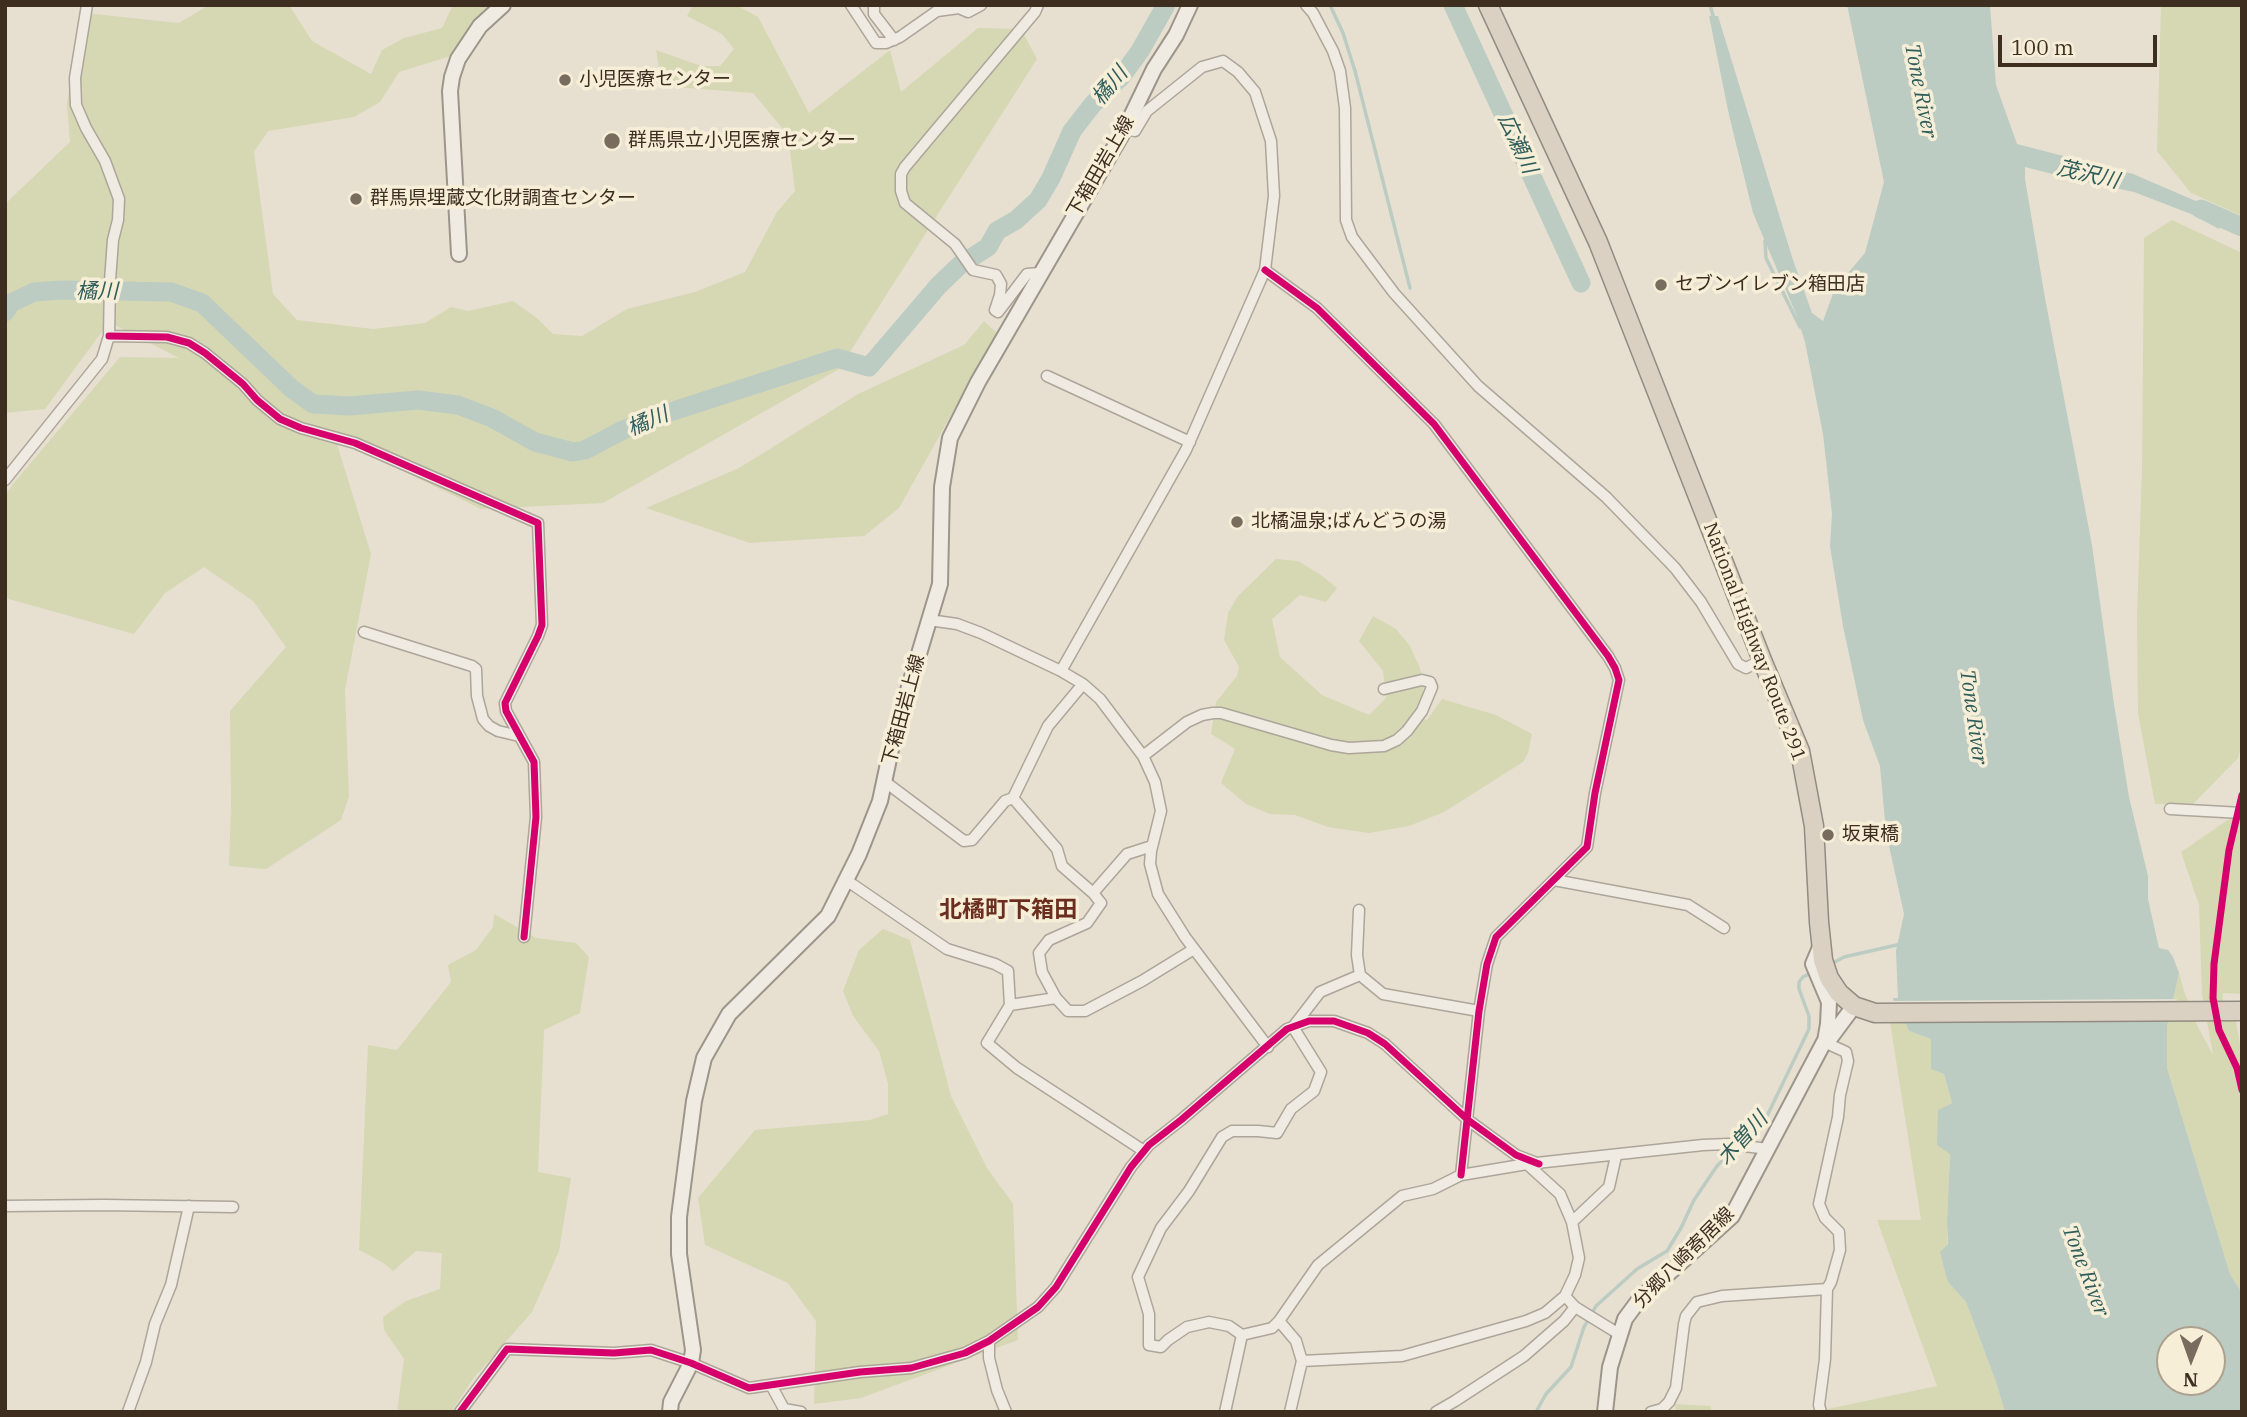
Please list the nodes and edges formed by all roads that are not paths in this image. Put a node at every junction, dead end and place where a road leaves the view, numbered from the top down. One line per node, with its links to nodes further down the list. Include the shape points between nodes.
1 (87, 5): 15 (street, via 75,78 76,104 119,199)
2 (503, 5): 12 (main road, via 480,26 458,59 452,78)
3 (851, 5): 10 (street, via 876,43)
4 (874, 5): 10 (street, via 874,14)
5 (981, 5): 10 (street, via 968,12 959,8 937,11)
6 (1038, 5): 14 (street, via 901,174 901,191 905,203 956,244 974,270 996,275 1001,284 998,312 1027,274)
7 (1191, 5): 11 (main road, 下箱田岩上線)
8 (1306, 5): 21 (street, via 1340,71 1345,108 1346,220 1352,237 1394,293 1478,386 1606,497 1675,568 1738,664 1746,667)
9 (1488, 5): 21 (highway, National Highway Route 291, via 1598,242)
10 (894, 40)
11 (1125, 129): 13 (street, via 1135,131 1147,111 1202,67 1223,61 1238,72 1255,92 1271,141 1274,196); 14 (main road, 下箱田岩上線)
12 (459, 254)
13 (1265, 270): 17 (street); 32 (street, via 1317,308 1434,424 1615,668 1619,680 1587,847)
14 (1040, 273): 19 (main road, 下箱田岩上線, via 950,438 942,487 940,584)
15 (109, 336): 18 (street, via 102,359); 25 (street, via 167,337 189,343 280,419 355,443 538,523 542,625 505,703)
16 (1047, 376): 17 (street)
17 (1190, 442): 22 (street)
18 (5, 480)
19 (929, 620): 22 (street, via 981,633); 27 (main road, 下箱田岩上線)
20 (364, 632): 25 (street, via 472,666 483,719 498,731)
21 (1762, 660): 39 (highway, National Highway Route 291, via 1800,751 1814,826)
22 (1061, 671): 23 (street)
23 (1083, 684): 26 (street); 28 (street, via 1048,726)
24 (1384, 689): 26 (street, via 1422,680 1432,687 1407,731 1384,746 1331,745 1213,713 1187,722)
25 (519, 736): 37 (street, via 534,762 536,817)
26 (1143, 756): 31 (street, via 1161,811)
27 (884, 781): 28 (street, via 964,841 972,840 1005,801); 68 (main road, 下箱田岩上線, via 859,854 828,916 729,1014 704,1058 679,1217)
28 (1013, 798): 34 (street, via 1057,849 1062,866)
29 (2170, 809): 30 (street)
30 (2242, 813)
31 (1152, 846): 34 (street, via 1127,854); 38 (street, via 1150,864 1158,894)
32 (1554, 880): 36 (street, via 1688,905); 44 (street, via 1496,937)
33 (849, 882): 42 (street, via 947,949 1008,971)
34 (1093, 893): 41 (street, via 1101,903 1087,923 1049,940 1039,953 1042,972)
35 (1359, 910): 40 (street)
36 (1724, 928)
37 (524, 937)
38 (1194, 949): 41 (street, via 1085,1011 1068,1011); 48 (street)
39 (1820, 964): 43 (highway); 47 (main road, via 1829,1002)
40 (1360, 975): 44 (street, via 1383,994); 46 (street, via 1320,992)
41 (1056, 998): 42 (street)
42 (1010, 1005): 51 (street, via 987,1043 1017,1068)
43 (1854, 1006): 45 (highway, via 1890,1014); 47 (main road, 分郷八崎寄居線)
44 (1479, 1011): 49 (street)
45 (2234, 1011)
46 (1293, 1027): 48 (street); 49 (street, via 1309,1021 1334,1021 1368,1033); 65 (street, via 1321,1072 1314,1091 1291,1109 1277,1133 1232,1131 1222,1137 1161,1228 1138,1278 1149,1314 1149,1345 1161,1348 1187,1327 1209,1322 1230,1326)
47 (1824, 1042): 50 (main road, 分郷八崎寄居線); 60 (street, via 1846,1052 1848,1061 1819,1203 1825,1218 1839,1232 1840,1250)
48 (1268, 1046): 51 (street)
49 (1468, 1120): 54 (street, via 1516,1155); 55 (street)
50 (1768, 1149): 52 (street, via 1703,1144); 64 (main road, 分郷八崎寄居線, via 1732,1216 1639,1300)
51 (1144, 1151): 66 (street, via 1056,1287 1038,1307)
52 (1616, 1156): 54 (street); 59 (street, via 1609,1187)
53 (1527, 1164): 54 (street); 55 (street); 59 (street, via 1560,1194)
54 (1539, 1164)
55 (1461, 1175): 63 (street, via 1393,1203 1318,1265)
56 (5, 1206): 57 (street)
57 (189, 1206): 58 (street); 70 (street, via 172,1285)
58 (233, 1207)
59 (1572, 1222): 61 (street, via 1579,1258)
60 (1827, 1289): 79 (street, via 1722,1296 1698,1302 1686,1316 1676,1388 1669,1402); 80 (street)
61 (1565, 1296): 62 (street); 67 (street, via 1545,1313 1526,1321 1402,1356)
62 (1578, 1309): 64 (street); 77 (street, via 1524,1356)
63 (1279, 1321): 65 (street, via 1272,1328); 67 (street, via 1296,1341)
64 (1619, 1334): 78 (main road, 分郷八崎寄居線)
65 (1242, 1335): 75 (street)
66 (989, 1341): 69 (street, via 911,1368); 74 (street, via 989,1358)
67 (1302, 1361): 76 (street)
68 (691, 1363): 69 (street, via 749,1388); 71 (street, via 651,1350 507,1349); 72 (main road, 下箱田岩上線)
69 (771, 1385): 73 (street, via 784,1409)
70 (128, 1412)
71 (460, 1412)
72 (670, 1412)
73 (800, 1412)
74 (1006, 1412)
75 (1224, 1412)
76 (1290, 1412)
77 (1436, 1412)
78 (1605, 1412)
79 (1651, 1412)
80 (1821, 1412)

